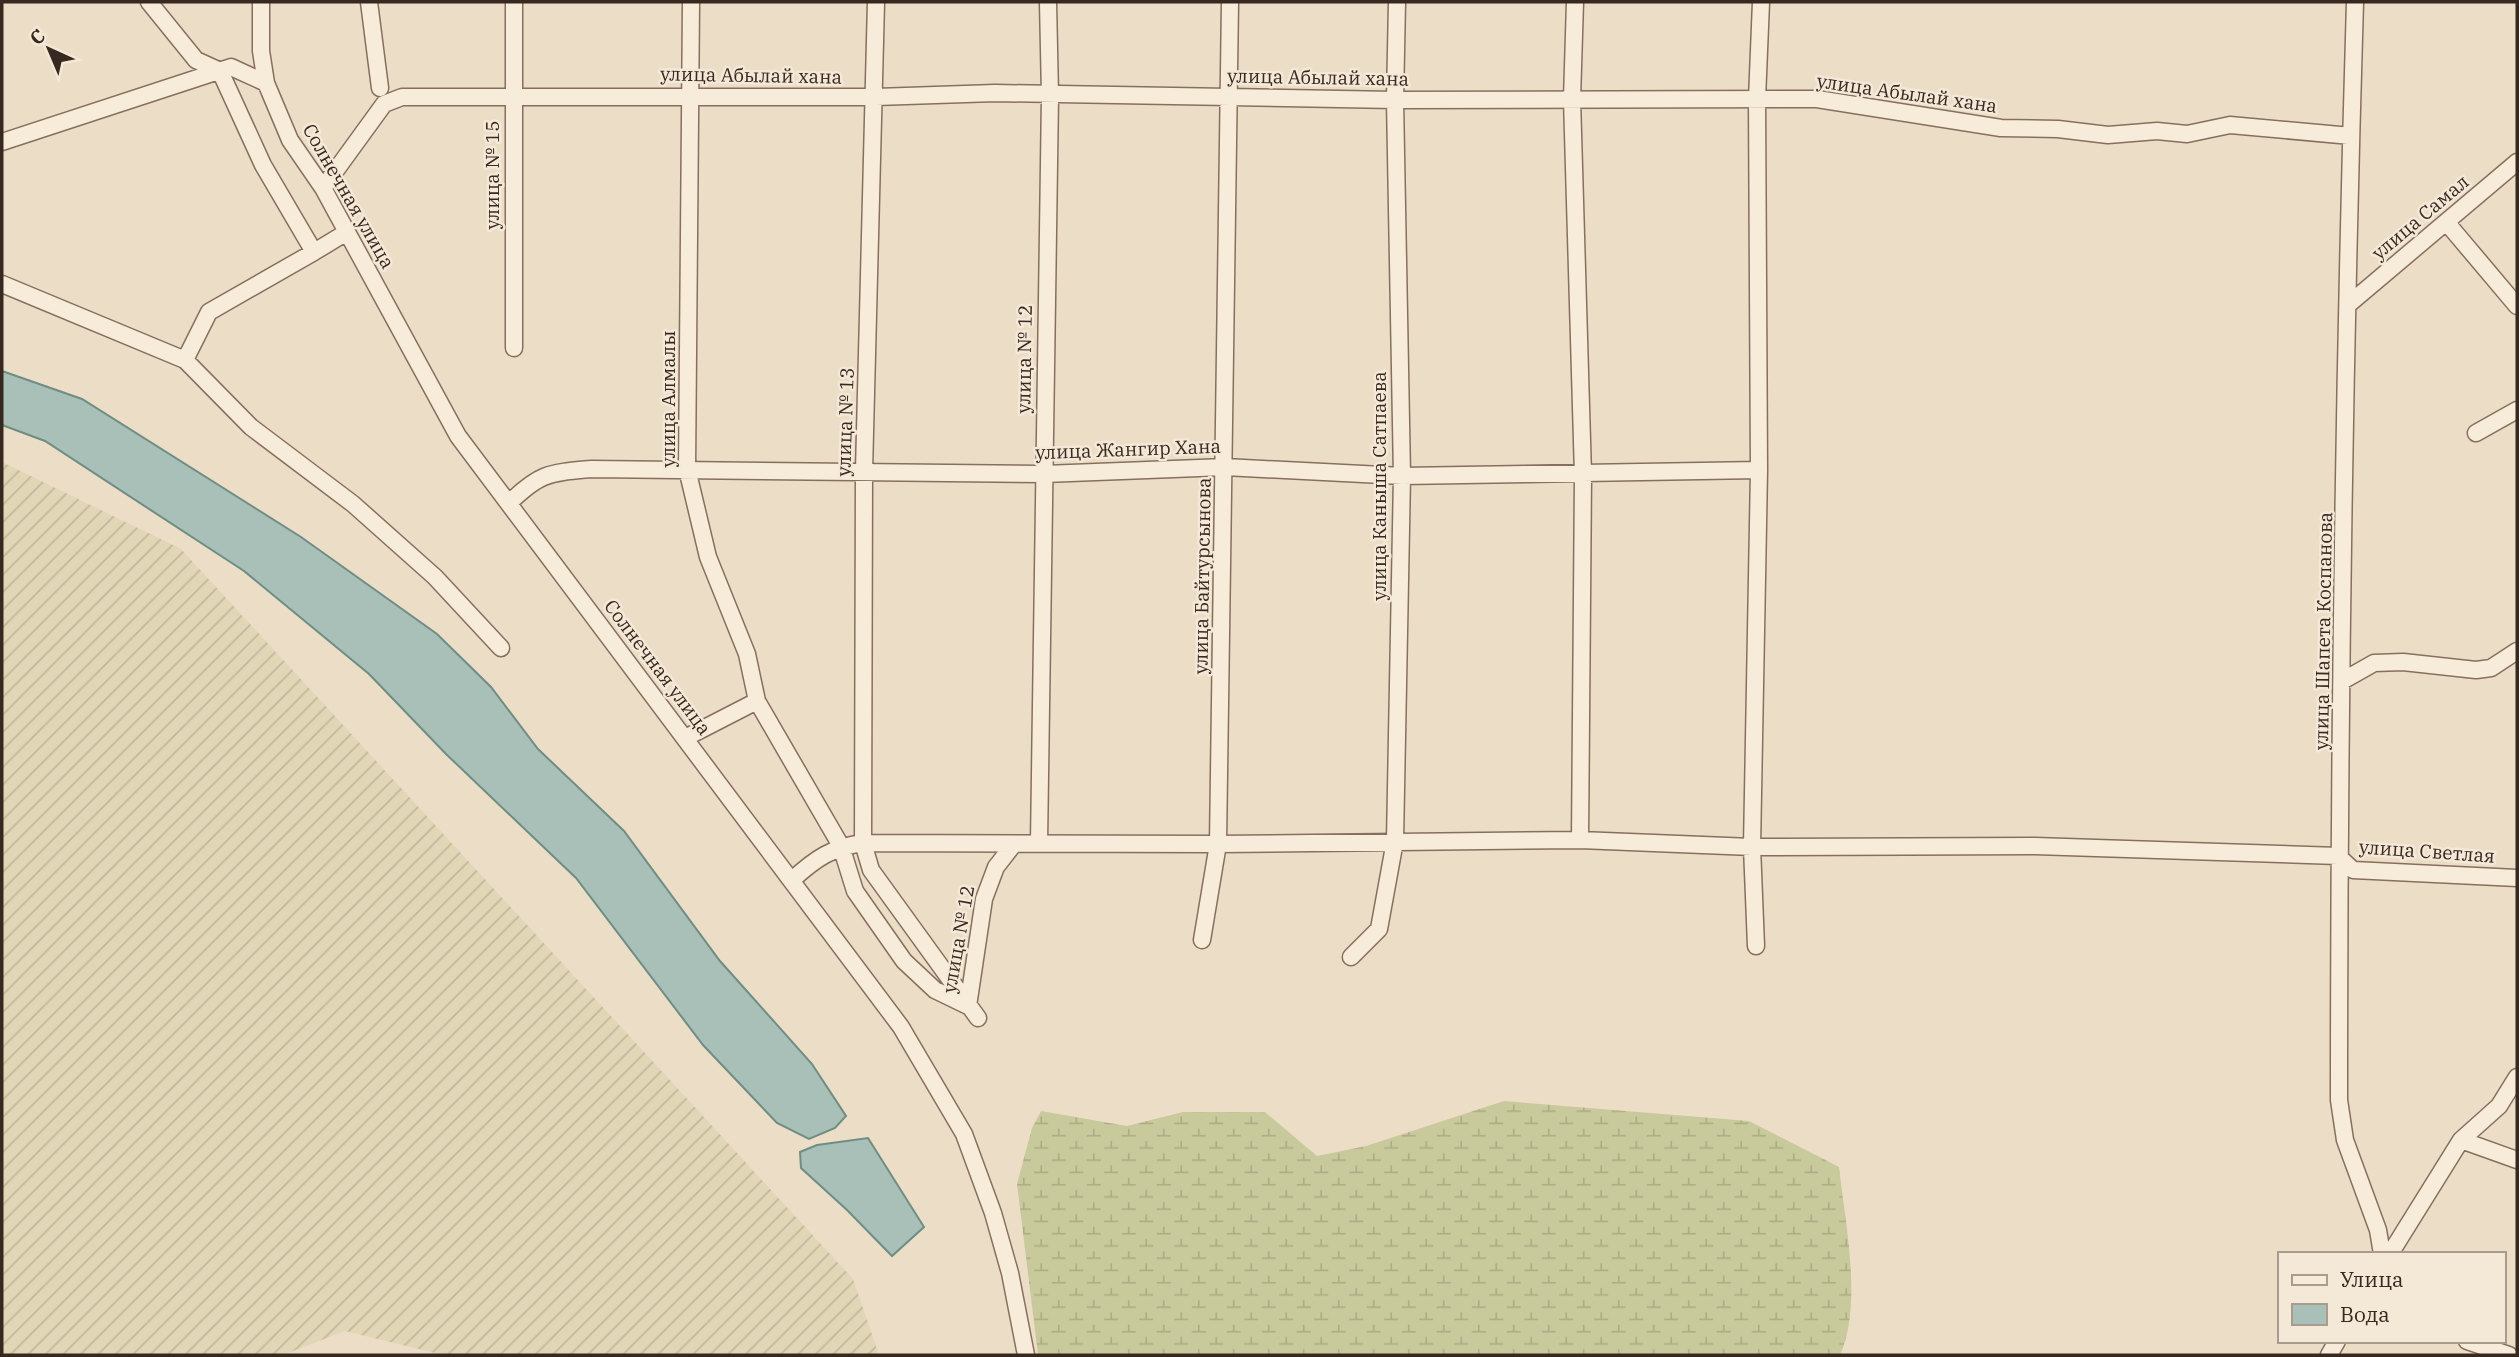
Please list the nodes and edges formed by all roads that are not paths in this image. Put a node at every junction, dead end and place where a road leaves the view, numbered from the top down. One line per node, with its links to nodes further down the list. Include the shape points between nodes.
1 (149, 2): 13 (street, via 196,60)
2 (261, 2): 14 (street, Солнечная улица)
3 (369, 2): 15 (street)
4 (514, 2): 16 (street, улица № 15)
5 (691, 2): 17 (street, улица Алмалы)
6 (876, 2): 20 (street, улица № 13)
7 (1048, 2): 18 (street, улица № 12)
8 (1230, 2): 19 (street, улица Байтурсынова)
9 (1397, 2): 23 (street, улица Каныша Сатпаева)
10 (1575, 2): 21 (street)
11 (1761, 2): 22 (street)
12 (2355, 2): 24 (street, улица Шапета Коспанова)
13 (220, 71): 14 (street, via 231,67); 25 (street); 30 (street, via 263,165)
14 (266, 83): 27 (street, Солнечная улица, via 290,140)
15 (380, 88)
16 (513, 95): 17 (street, улица Абылай хана); 27 (street, улица Абылай хана, via 402,97 384,104); 34 (street, улица № 15)
17 (689, 95): 20 (street, улица Абылай хана); 39 (street, улица Алмалы)
18 (1049, 96): 19 (street, улица Абылай хана); 20 (street, улица Абылай хана); 42 (street, улица № 12)
19 (1229, 96): 23 (street, улица Абылай хана); 38 (street, улица Байтурсынова)
20 (876, 97): 41 (street, улица № 13)
21 (1573, 99): 22 (street, улица Абылай хана); 23 (street, улица Абылай хана); 43 (street)
22 (1757, 99): 24 (street, улица Абылай хана, via 1818,99 2001,128 2108,135 2187,134 2231,125); 40 (street)
23 (1395, 100): 44 (street, улица Каныша Сатпаева)
24 (2351, 136): 32 (street, улица Шапета Коспанова)
25 (2, 142)
26 (2517, 162): 28 (street, улица Самал)
27 (323, 188): 29 (street, Солнечная улица)
28 (2447, 223): 32 (street, улица Самал); 33 (street)
29 (347, 232): 30 (street); 45 (street, Солнечная улица, via 458,436)
30 (314, 252): 35 (street, via 209,312)
31 (2, 284): 35 (street)
32 (2349, 304): 48 (street, улица Шапета Коспанова)
33 (2517, 306)
34 (514, 348)
35 (185, 360): 46 (street, via 251,427 353,504 435,577)
36 (2517, 410): 37 (street)
37 (2476, 433)
38 (1225, 467): 42 (street, улица Жангир Хана); 44 (street, улица Жангир Хана); 56 (street, улица Байтурсынова)
39 (687, 469): 41 (street, улица Жангир Хана); 45 (street, улица Жангир Хана, via 552,472 534,480); 49 (street, улица Алмалы, via 708,557 747,654)
40 (1759, 470): 43 (street, улица Жангир Хана); 58 (street)
41 (864, 471): 42 (street, улица Жангир Хана); 53 (street, улица № 13)
42 (1044, 474): 54 (street, улица № 12)
43 (1583, 475): 44 (street, улица Жангир Хана); 51 (street)
44 (1402, 476): 52 (street, улица Каныша Сатпаева)
45 (509, 503): 50 (street, Солнечная улица)
46 (501, 648)
47 (2517, 651): 48 (street, via 2491,668 2374,663)
48 (2344, 680): 59 (street, улица Шапета Коспанова)
49 (757, 701): 50 (street); 57 (street, улица Алмалы)
50 (685, 738): 61 (street, Солнечная улица)
51 (1580, 839): 52 (street); 58 (street)
52 (1395, 841): 56 (street); 64 (street, улица Каныша Сатпаева, via 1379,929)
53 (863, 843): 55 (street); 57 (street); 65 (street, via 871,870)
54 (1040, 843): 55 (street); 56 (street)
55 (1014, 844): 65 (street, улица № 12, via 996,867 984,899)
56 (1218, 844): 62 (street, улица Байтурсынова)
57 (841, 846): 61 (street, via 819,856); 65 (street, улица Алмалы, via 855,891 904,961 934,989)
58 (1752, 847): 59 (street, via 2035,846); 63 (street)
59 (2338, 856): 60 (street, улица Светлая, via 2353,870); 69 (street, улица Шапета Коспанова, via 2339,1100 2345,1140)
60 (2517, 878)
61 (792, 880): 72 (street, Солнечная улица, via 901,1027 964,1134 1010,1273)
62 (1202, 940)
63 (1756, 946)
64 (1351, 957)
65 (973, 1012)
66 (2517, 1077): 67 (street, via 2499,1106)
67 (2461, 1140): 68 (street); 70 (street)
68 (2517, 1160)
69 (2382, 1252)
70 (2391, 1252)
71 (2473, 1343): 73 (street)
72 (1026, 1355)
73 (2509, 1355)

